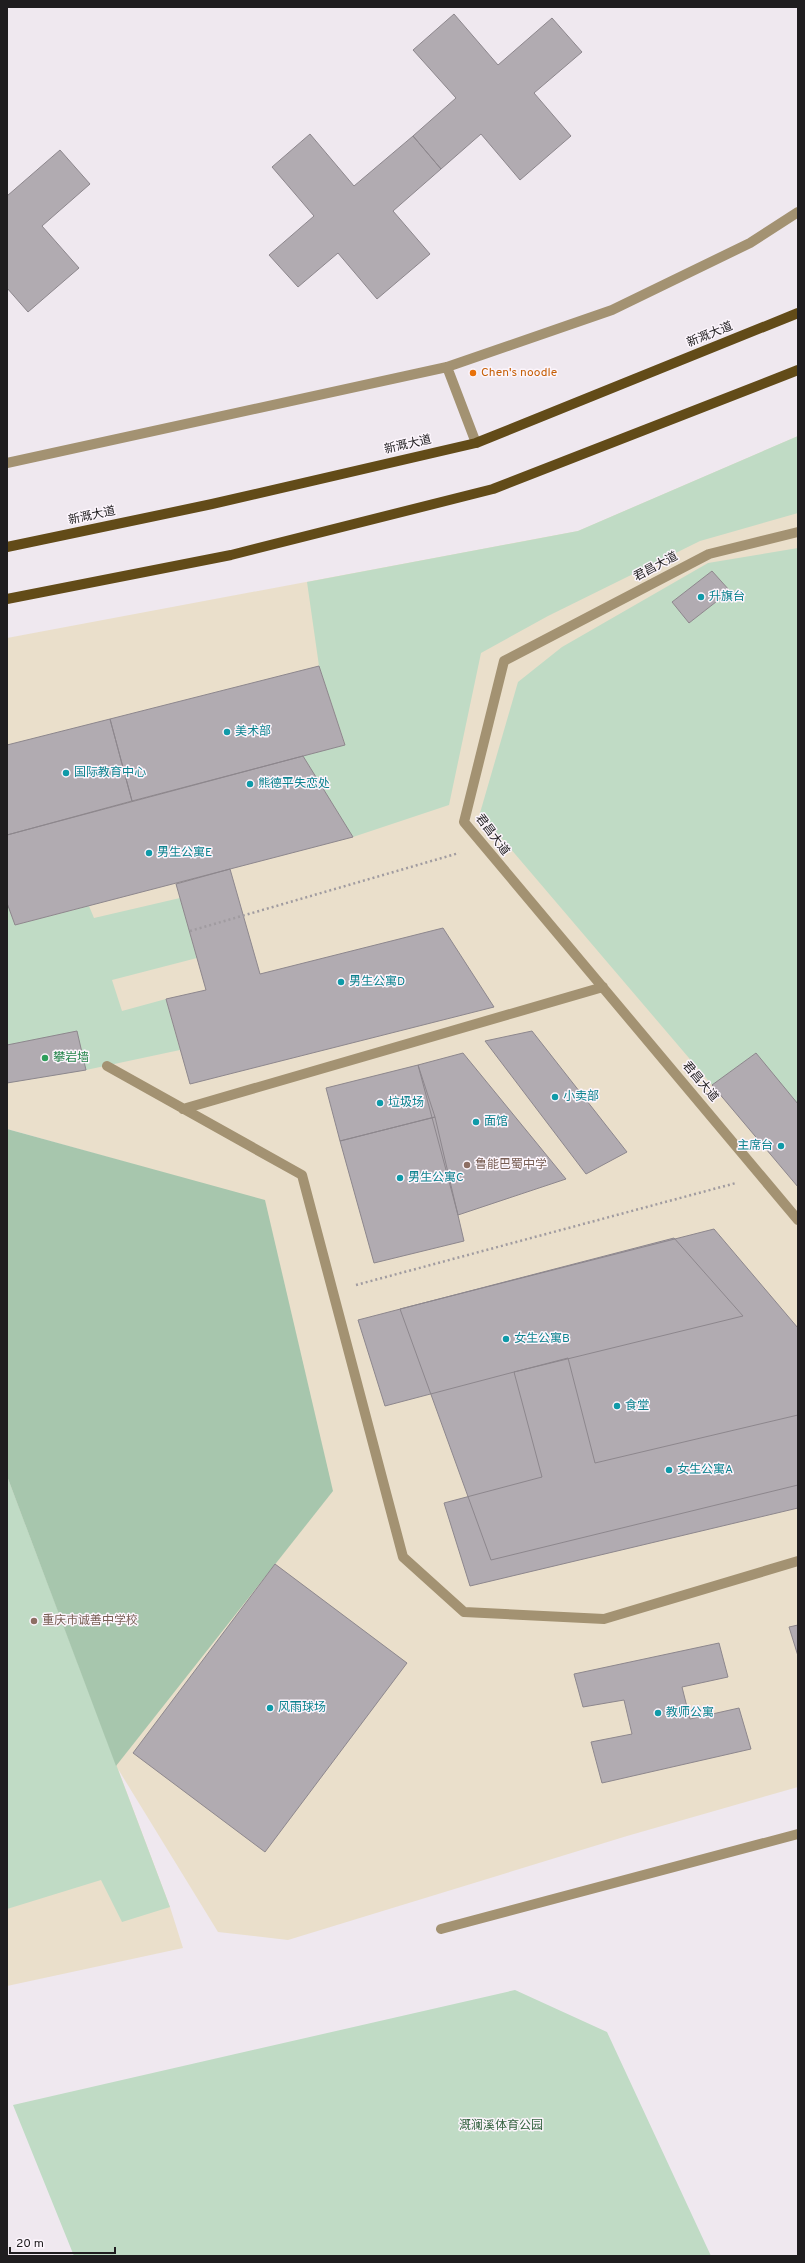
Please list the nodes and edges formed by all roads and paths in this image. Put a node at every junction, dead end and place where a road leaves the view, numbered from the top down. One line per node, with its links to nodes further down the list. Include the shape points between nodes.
1 (798, 212): 3 (street, via 750,243 612,310)
2 (798, 313): 5 (main road, 新溉大道)
3 (447, 367): 5 (street); 6 (street)
4 (798, 370): 9 (main road, via 493,489 230,555)
5 (476, 443): 8 (main road, 新溉大道)
6 (7, 463)
7 (798, 532): 10 (street, 君昌大道, via 709,554 504,661 464,822)
8 (7, 548)
9 (7, 599)
10 (483, 847): 11 (path); 12 (street, 君昌大道)
11 (190, 931)
12 (603, 987): 14 (street); 15 (street, 君昌大道)
13 (107, 1066): 14 (street)
14 (183, 1108): 17 (street, via 302,1175)
15 (761, 1176): 16 (street, 君昌大道); 17 (path)
16 (798, 1220)
17 (333, 1292): 18 (street, via 403,1557 464,1612 604,1619)
18 (798, 1561)
19 (798, 1834): 20 (street)
20 (441, 1929)

